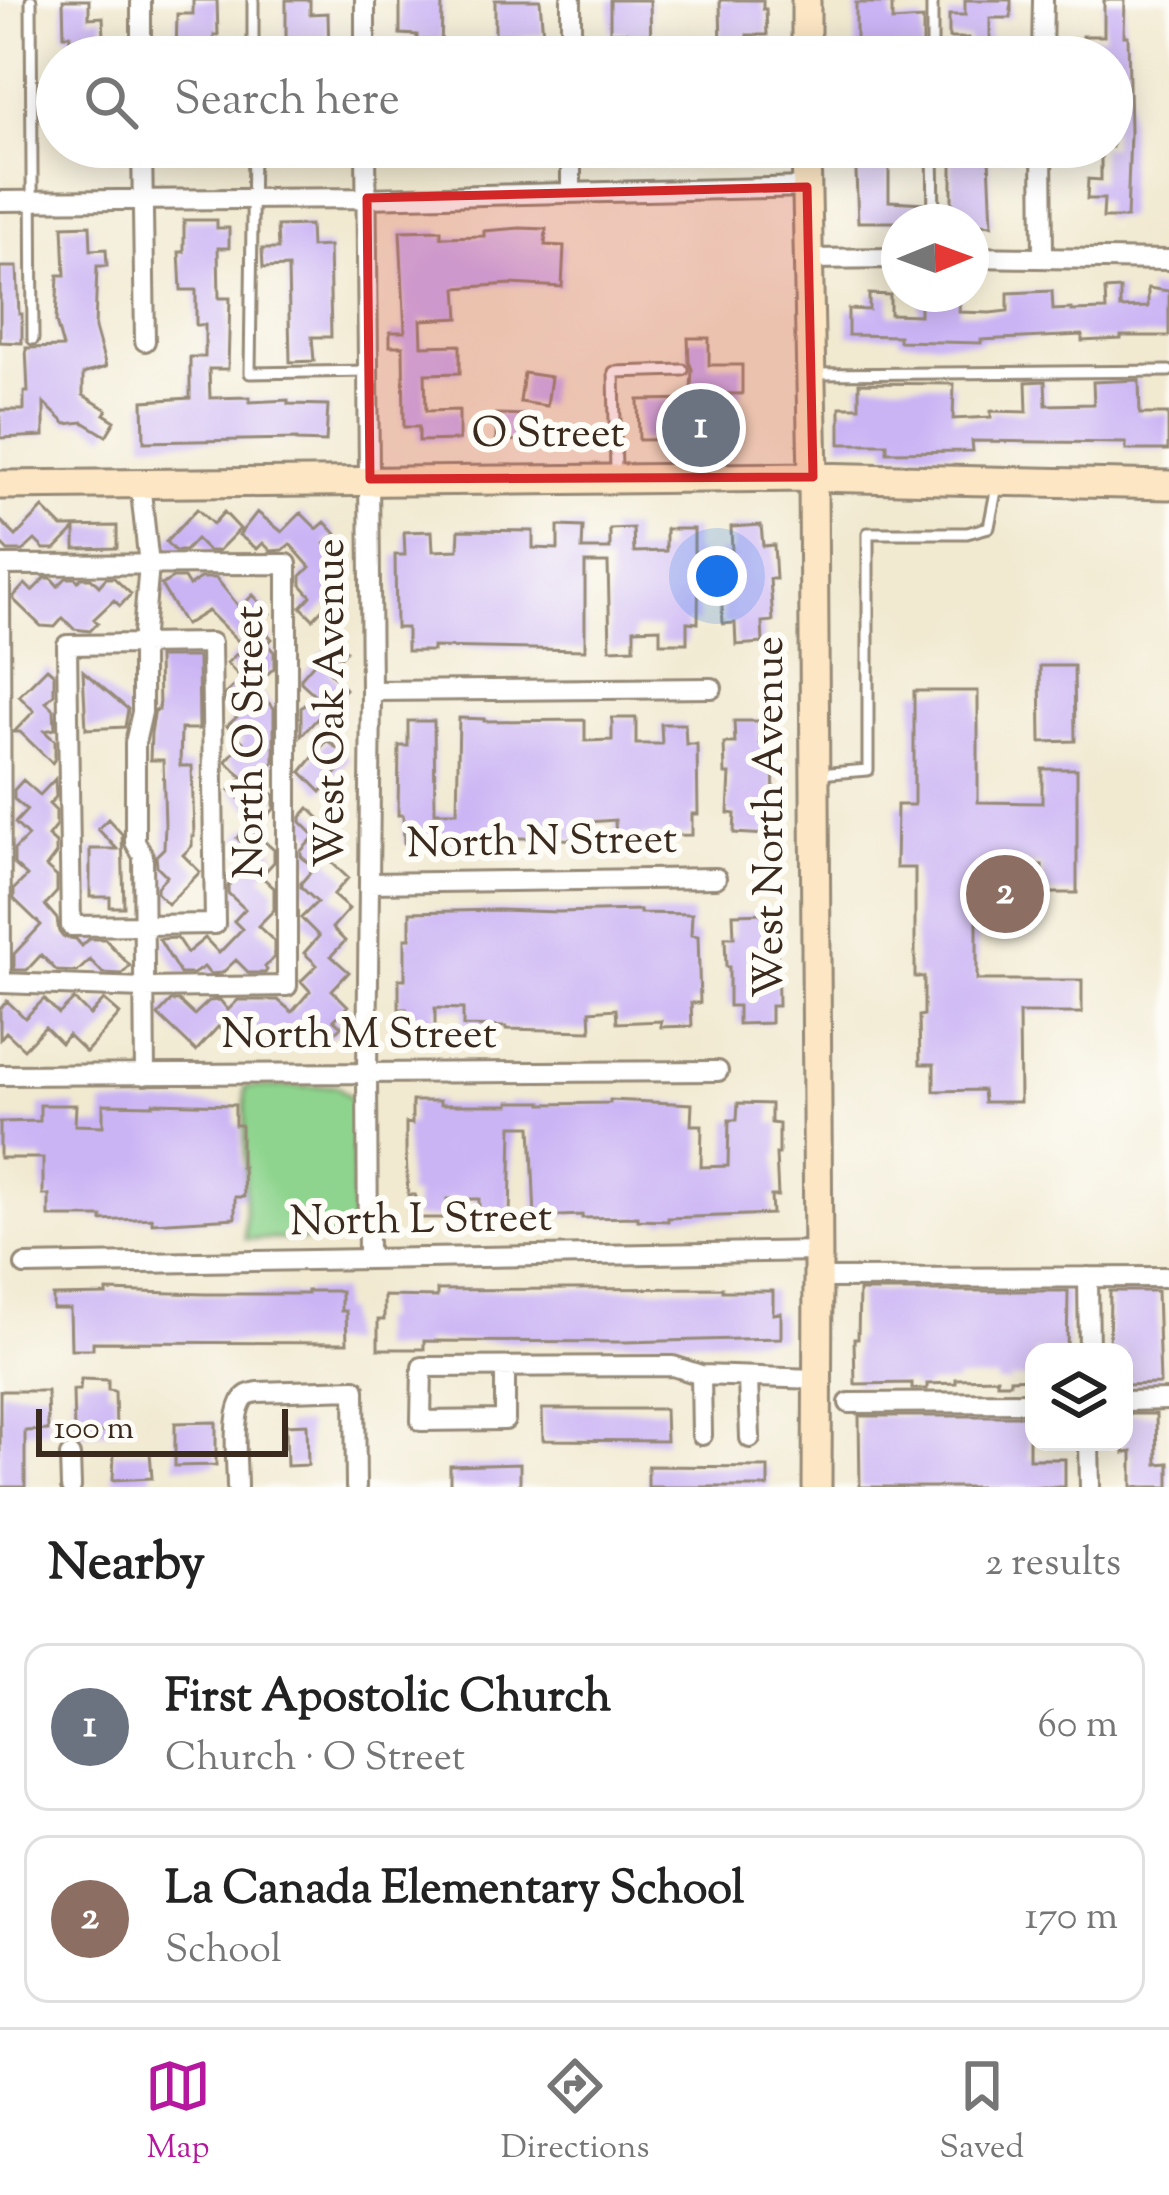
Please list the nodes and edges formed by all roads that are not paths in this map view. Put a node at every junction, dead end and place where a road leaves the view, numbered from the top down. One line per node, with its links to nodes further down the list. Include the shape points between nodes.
1 (31, 0): 28 (lane)
2 (141, 0): 9 (street)
3 (253, 0): 10 (lane)
4 (364, 0): 11 (street)
5 (571, 0): 12 (street)
6 (806, 0): 13 (street)
7 (932, 0): 14 (lane)
8 (1043, 0): 15 (street)
9 (141, 36)
10 (253, 36)
11 (365, 36)
12 (571, 36)
13 (806, 36)
14 (932, 36)
15 (1042, 36)
16 (142, 168): 29 (street)
17 (253, 168): 26 (lane)
18 (366, 168): 25 (street, West Oak Avenue)
19 (571, 168): 24 (street)
20 (807, 168): 23 (street, West North Avenue)
21 (933, 168): 30 (lane)
22 (1042, 168): 31 (street)
23 (807, 187): 24 (street); 34 (street, West North Avenue)
24 (571, 193): 25 (street)
25 (367, 198): 26 (street); 38 (street, West Oak Avenue)
26 (253, 199): 29 (street); 38 (lane, via 250,373)
27 (0, 201): 28 (street)
28 (33, 201): 29 (street); 36 (lane)
29 (142, 202): 37 (street)
30 (934, 204)
31 (1043, 256): 32 (street); 35 (street)
32 (989, 257)
33 (881, 258): 34 (street)
34 (808, 259): 41 (street, West North Avenue)
35 (1169, 260)
36 (33, 339)
37 (145, 341)
38 (368, 370): 44 (street, West Oak Avenue)
39 (683, 370): 43 (lane, via 614,371)
40 (1169, 371): 41 (lane)
41 (810, 374): 42 (street, West North Avenue)
42 (812, 477): 43 (street, O Street); 45 (street, O Street); 53 (street, West North Avenue)
43 (616, 478): 44 (street, O Street)
44 (370, 479): 46 (street, O Street); 52 (street, West Oak Avenue)
45 (998, 481): 48 (street, O Street); 53 (lane, via 989,527 868,533 868,770)
46 (140, 483): 47 (street, O Street); 49 (street)
47 (0, 484)
48 (1169, 484)
49 (149, 565): 50 (street); 57 (street, North O Street, via 287,564 287,986); 57 (street, North O Street, via 0,565 1,983)
50 (142, 644): 56 (street, via 135,754); 56 (street, via 212,643 215,924); 56 (street, via 67,645 71,926)
51 (712, 688): 52 (street)
52 (371, 691): 55 (street, West Oak Avenue)
53 (814, 774): 63 (street, West North Avenue)
54 (716, 878): 55 (street, North N Street)
55 (369, 883): 59 (street, West Oak Avenue)
56 (144, 926): 57 (street)
57 (144, 988): 61 (street)
58 (718, 1071): 59 (street, North M Street)
59 (367, 1074): 61 (street, North M Street); 62 (street, West Oak Avenue)
60 (0, 1075): 61 (street, North M Street)
61 (145, 1075)
62 (368, 1259): 63 (street, North L Street); 64 (street, North L Street)
63 (818, 1264): 66 (street, North L Street); 71 (street, West North Avenue)
64 (25, 1265)
65 (1169, 1276): 66 (street, North L Street)
66 (1088, 1277): 67 (street)
67 (1088, 1343)
68 (505, 1367): 68 (street, via 422,1367 422,1421 505,1420); 69 (street, via 673,1366)
69 (701, 1375): 70 (street); 76 (street)
70 (748, 1378): 71 (street); 77 (street)
71 (817, 1378): 83 (street, West North Avenue)
72 (1169, 1400): 73 (street)
73 (1133, 1401)
74 (1025, 1402): 75 (street)
75 (849, 1403)
76 (702, 1435)
77 (749, 1438)
78 (1089, 1451): 84 (street)
79 (70, 1456): 80 (street)
80 (71, 1487)
81 (237, 1487): 82 (street, via 237,1422 248,1395 355,1389)
82 (356, 1487)
83 (817, 1487)
84 (1090, 1487)

